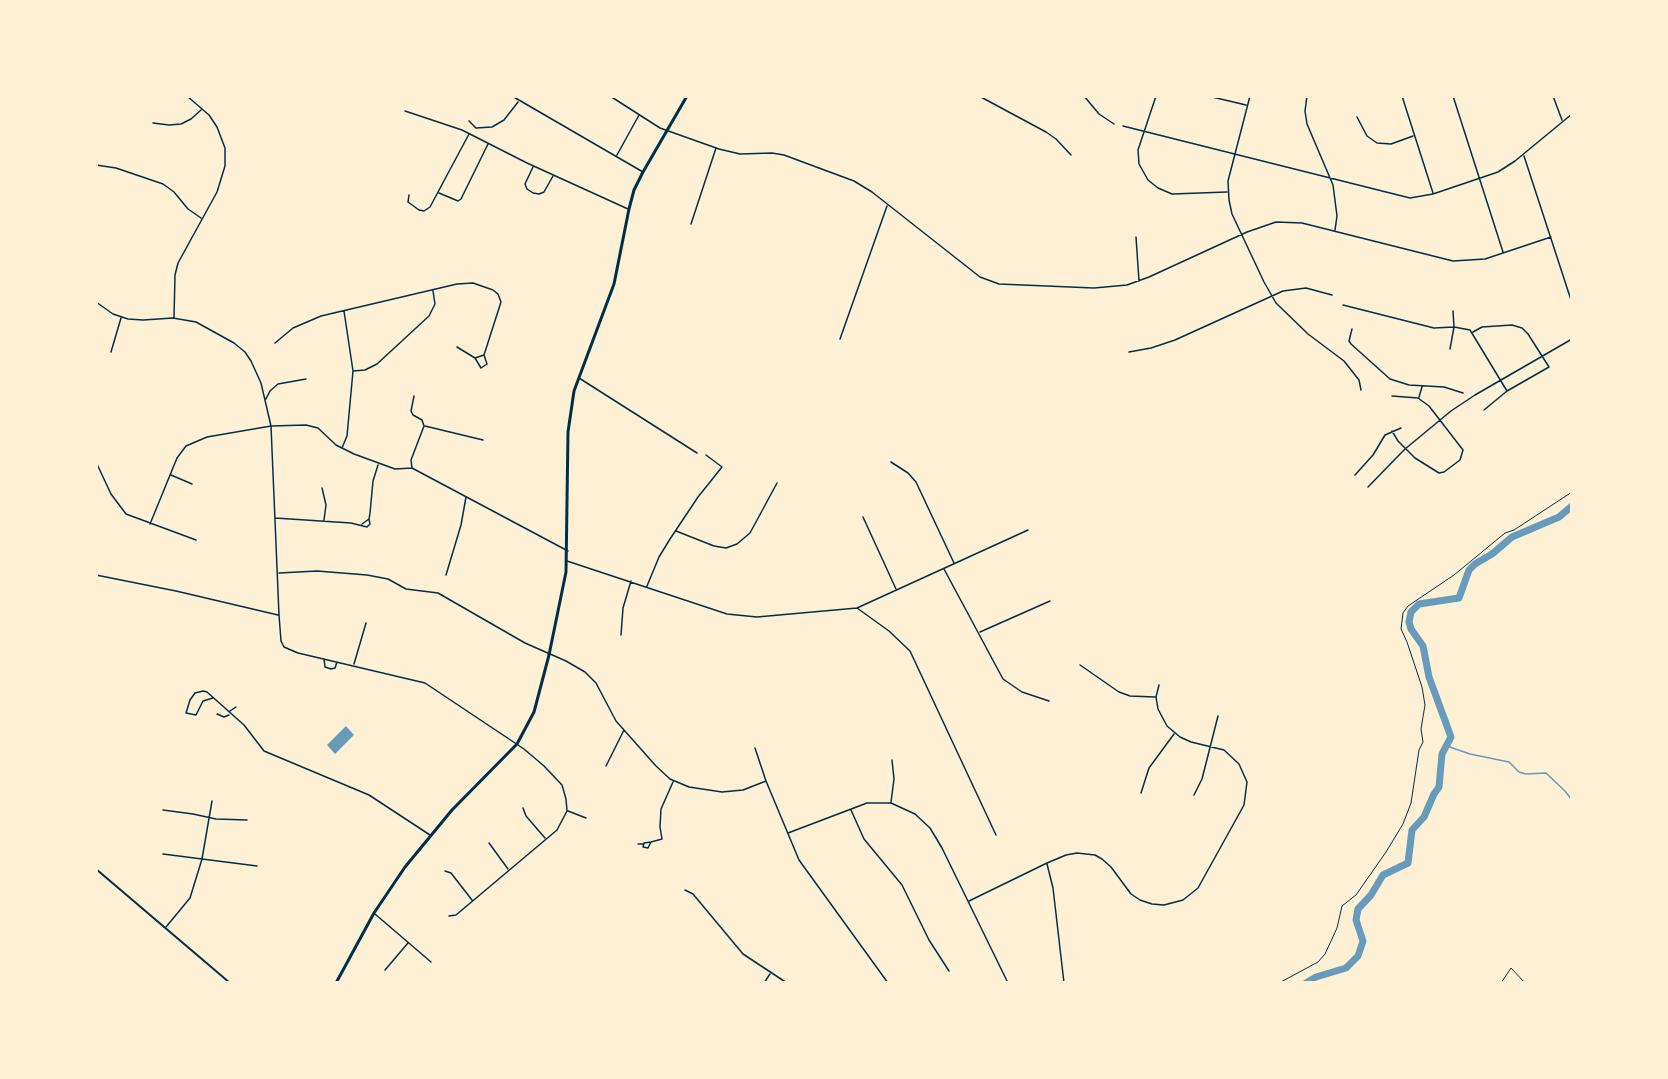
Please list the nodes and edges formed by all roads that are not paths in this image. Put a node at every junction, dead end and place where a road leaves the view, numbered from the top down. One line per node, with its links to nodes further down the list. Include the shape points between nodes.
1 (187, 96): 18 (street)
2 (512, 96): 16 (street)
3 (610, 96): 20 (street)
4 (687, 96): 28 (main road)
5 (979, 96): 15 (street)
6 (987, 96): 15 (street)
7 (1084, 96): 26 (street)
8 (1156, 96): 29 (street)
9 (1208, 96): 17 (street)
10 (1250, 96): 17 (street)
11 (1307, 96): 42 (street, via 1307,124)
12 (1402, 96): 31 (street)
13 (1453, 96): 43 (street)
14 (1553, 96): 23 (street)
15 (986, 100): 36 (street, via 1050,135)
16 (518, 101): 24 (street, via 497,125 479,128); 37 (street)
17 (1247, 105): 34 (street)
18 (202, 109): 25 (street, via 181,124); 50 (street, via 220,133 225,166 219,188)
19 (405, 111): 30 (street)
20 (639, 114): 28 (street); 37 (street)
21 (1572, 114): 23 (street)
22 (1357, 117): 31 (street, via 1367,136 1377,143 1391,144)
23 (1563, 121): 35 (street)
24 (469, 122)
25 (153, 123)
26 (1114, 124)
27 (1123, 126): 29 (street)
28 (667, 130): 33 (street); 40 (main road)
29 (1143, 131): 34 (street); 45 (street, via 1138,160 1153,185 1175,194)
30 (469, 134): 32 (street); 44 (street)
31 (1414, 136): 46 (street)
32 (489, 144): 39 (street); 44 (street, via 461,199)
33 (716, 148): 48 (street, via 740,154 787,155 854,181); 51 (street)
34 (1234, 154): 42 (street); 45 (street)
35 (1523, 154): 43 (street, via 1503,170); 55 (street)
36 (1071, 155)
37 (616, 157): 40 (street)
38 (96, 165): 50 (street, via 163,184)
39 (534, 166): 41 (street); 41 (street, via 525,184 529,191 544,192)
40 (643, 172): 49 (main road)
41 (554, 175): 49 (street)
42 (1331, 179): 46 (street, via 1406,197); 52 (street)
43 (1480, 179): 46 (street); 56 (street)
44 (438, 192): 47 (street, via 430,207 423,211 410,204)
45 (1228, 192): 53 (street, via 1230,209)
46 (1433, 194)
47 (409, 195)
48 (888, 205): 57 (street, via 980,277 996,284 1095,288); 71 (street)
49 (629, 209): 82 (main road, via 613,288)
50 (202, 218): 67 (street, via 177,267)
51 (691, 224)
52 (1334, 231): 53 (street, via 1284,221); 56 (street, via 1453,261)
53 (1241, 234): 57 (street); 59 (street)
54 (1136, 237): 57 (street)
55 (1551, 237): 56 (street); 62 (street)
56 (1504, 253)
57 (1138, 281)
58 (432, 290): 64 (street); 78 (street, via 473,283 498,294 501,306); 81 (street, via 435,304 429,316 377,364)
59 (1271, 295): 60 (street, via 1300,288); 77 (street, via 1175,340); 86 (street, via 1298,326 1344,361 1359,380)
60 (1332, 295)
61 (96, 302): 66 (street)
62 (1572, 303)
63 (1343, 304): 68 (street, via 1434,328)
64 (344, 311): 73 (street, via 300,324); 81 (street)
65 (1453, 311): 68 (street)
66 (122, 318): 67 (street); 76 (street)
67 (174, 318): 91 (street, via 196,322 245,352)
68 (1454, 327): 70 (street); 75 (street)
69 (1352, 329): 85 (street, via 1351,344 1382,373 1398,382)
70 (1472, 332): 79 (street, via 1482,327 1519,327); 84 (street)
71 (840, 339)
72 (1572, 339): 79 (street)
73 (275, 343)
74 (457, 347): 80 (street)
75 (1450, 349)
76 (111, 352)
77 (1129, 352)
78 (484, 355): 80 (street); 80 (street, via 487,364 483,368)
79 (1542, 356): 84 (street); 87 (street, via 1548,367)
80 (475, 358)
81 (353, 371): 100 (street, via 347,436)
82 (578, 377): 102 (street); 122 (main road, via 568,432)
83 (306, 379): 91 (street, via 278,384)
84 (1500, 381): 87 (street); 94 (street)
85 (1422, 387): 88 (street, via 1444,387); 92 (street)
86 (1361, 390)
87 (1506, 391): 93 (street)
88 (1463, 393)
89 (414, 396): 96 (street, via 412,412)
90 (1392, 396): 92 (street)
91 (265, 398): 95 (street)
92 (1418, 398): 94 (street)
93 (1484, 410)
94 (1441, 419): 101 (street); 101 (street, via 1463,450 1460,460 1439,473)
95 (271, 426): 100 (street, via 314,426); 108 (street, via 192,443 177,458); 116 (street)
96 (424, 426): 99 (street); 107 (street, via 411,460)
97 (1401, 428): 98 (street)
98 (1392, 431): 101 (street); 109 (street)
99 (483, 440)
100 (342, 449): 106 (street)
101 (1405, 449): 112 (street)
102 (697, 453)
103 (706, 455): 120 (street, via 722,467)
104 (96, 462): 118 (street, via 126,514)
105 (891, 462): 124 (street, via 916,482)
106 (379, 463): 107 (street, via 395,469); 117 (street, via 369,519 361,525)
107 (412, 468): 114 (street)
108 (170, 475): 111 (street); 118 (street)
109 (1355, 475)
110 (777, 483): 120 (street, via 750,533 737,544 726,548 714,546)
111 (192, 484)
112 (1368, 487)
113 (322, 488): 117 (street)
114 (466, 496): 122 (street); 127 (street)
115 (863, 517): 131 (street)
116 (274, 518): 117 (street); 126 (street)
117 (324, 521)
118 (150, 524): 121 (street)
119 (1028, 530): 124 (street)
120 (675, 531): 130 (street)
121 (196, 540)
122 (568, 551): 123 (main road)
123 (567, 561): 129 (street); 138 (main road)
124 (954, 563): 125 (street)
125 (944, 568): 131 (street); 136 (street)
126 (277, 573): 134 (street); 138 (street, via 317,571 384,577 411,590 433,592)
127 (446, 575)
128 (96, 576): 134 (street)
129 (631, 581): 130 (street); 137 (street)
130 (647, 586): 133 (street, via 745,617)
131 (896, 590): 133 (street)
132 (1050, 601): 136 (street)
133 (857, 608): 173 (street, via 894,634 910,651)
134 (279, 615): 139 (street, via 284,647)
135 (366, 623): 141 (street)
136 (978, 633): 146 (street, via 1003,679 1022,692)
137 (621, 635)
138 (549, 655): 151 (street, via 590,676); 153 (main road, via 536,705)
139 (324, 658): 140 (street); 140 (street, via 325,667 331,669)
140 (338, 662): 141 (street)
141 (354, 665): 153 (street, via 425,683)
142 (1080, 666): 144 (street, via 1119,692)
143 (1159, 685): 144 (street)
144 (1156, 697): 152 (street, via 1161,718)
145 (213, 698): 145 (street, via 203,701 196,715 186,713 189,700 198,690); 148 (street)
146 (1049, 701)
147 (236, 707): 148 (street)
148 (229, 713): 149 (street, via 224,717); 172 (street, via 251,732 264,751 369,795)
149 (217, 714)
150 (1218, 716): 154 (street)
151 (624, 730): 157 (street); 158 (street)
152 (1174, 733): 154 (street); 160 (street, via 1149,768)
153 (517, 744): 167 (street, via 562,785); 172 (main road)
154 (1210, 746): 161 (street); 181 (street, via 1224,750 1239,764 1246,782 1246,797 1204,879 1192,894 1164,905 1140,900 1095,855 1077,853)
155 (755, 748): 159 (street)
156 (892, 760): 163 (street)
157 (606, 766)
158 (674, 781): 159 (street, via 702,790 728,792); 175 (street, via 661,809 662,839)
159 (766, 781): 171 (street)
160 (1141, 793)
161 (1194, 795)
162 (212, 801): 168 (street)
163 (891, 803): 165 (street, via 867,803); 188 (street, via 915,814 930,828)
164 (523, 808): 174 (street)
165 (850, 809): 171 (street); 195 (street, via 864,839 902,885)
166 (164, 810): 168 (street)
167 (567, 811): 169 (street); 174 (street, via 561,825)
168 (209, 818): 170 (street); 180 (street)
169 (586, 818)
170 (247, 820)
171 (788, 833): 201 (street, via 805,869)
172 (430, 835): 189 (main road)
173 (996, 836)
174 (546, 839): 185 (street)
175 (651, 842): 177 (street); 177 (street, via 646,849)
176 (489, 843): 185 (street)
177 (644, 843): 178 (street)
178 (638, 844)
179 (163, 854): 180 (street)
180 (202, 859): 182 (street); 191 (street, via 190,898)
181 (1047, 863): 188 (street); 203 (street)
182 (256, 867)
183 (96, 869): 191 (main road)
184 (445, 871): 187 (street)
185 (509, 871): 187 (street)
186 (685, 890): 196 (street, via 693,894 743,954)
187 (473, 900): 190 (street, via 456,915)
188 (969, 901): 202 (street)
189 (375, 913): 192 (street); 198 (main road)
190 (449, 916)
191 (166, 928): 197 (main road)
192 (409, 942): 193 (street); 194 (street)
193 (431, 962)
194 (385, 970)
195 (949, 971)
196 (771, 974): 199 (street); 200 (street)
197 (231, 983)
198 (336, 983)
199 (764, 983)
200 (787, 983)
201 (888, 983)
202 (1008, 983)
203 (1064, 983)
204 (1501, 983): 205 (lane, via 1511,968)
205 (1525, 983)

